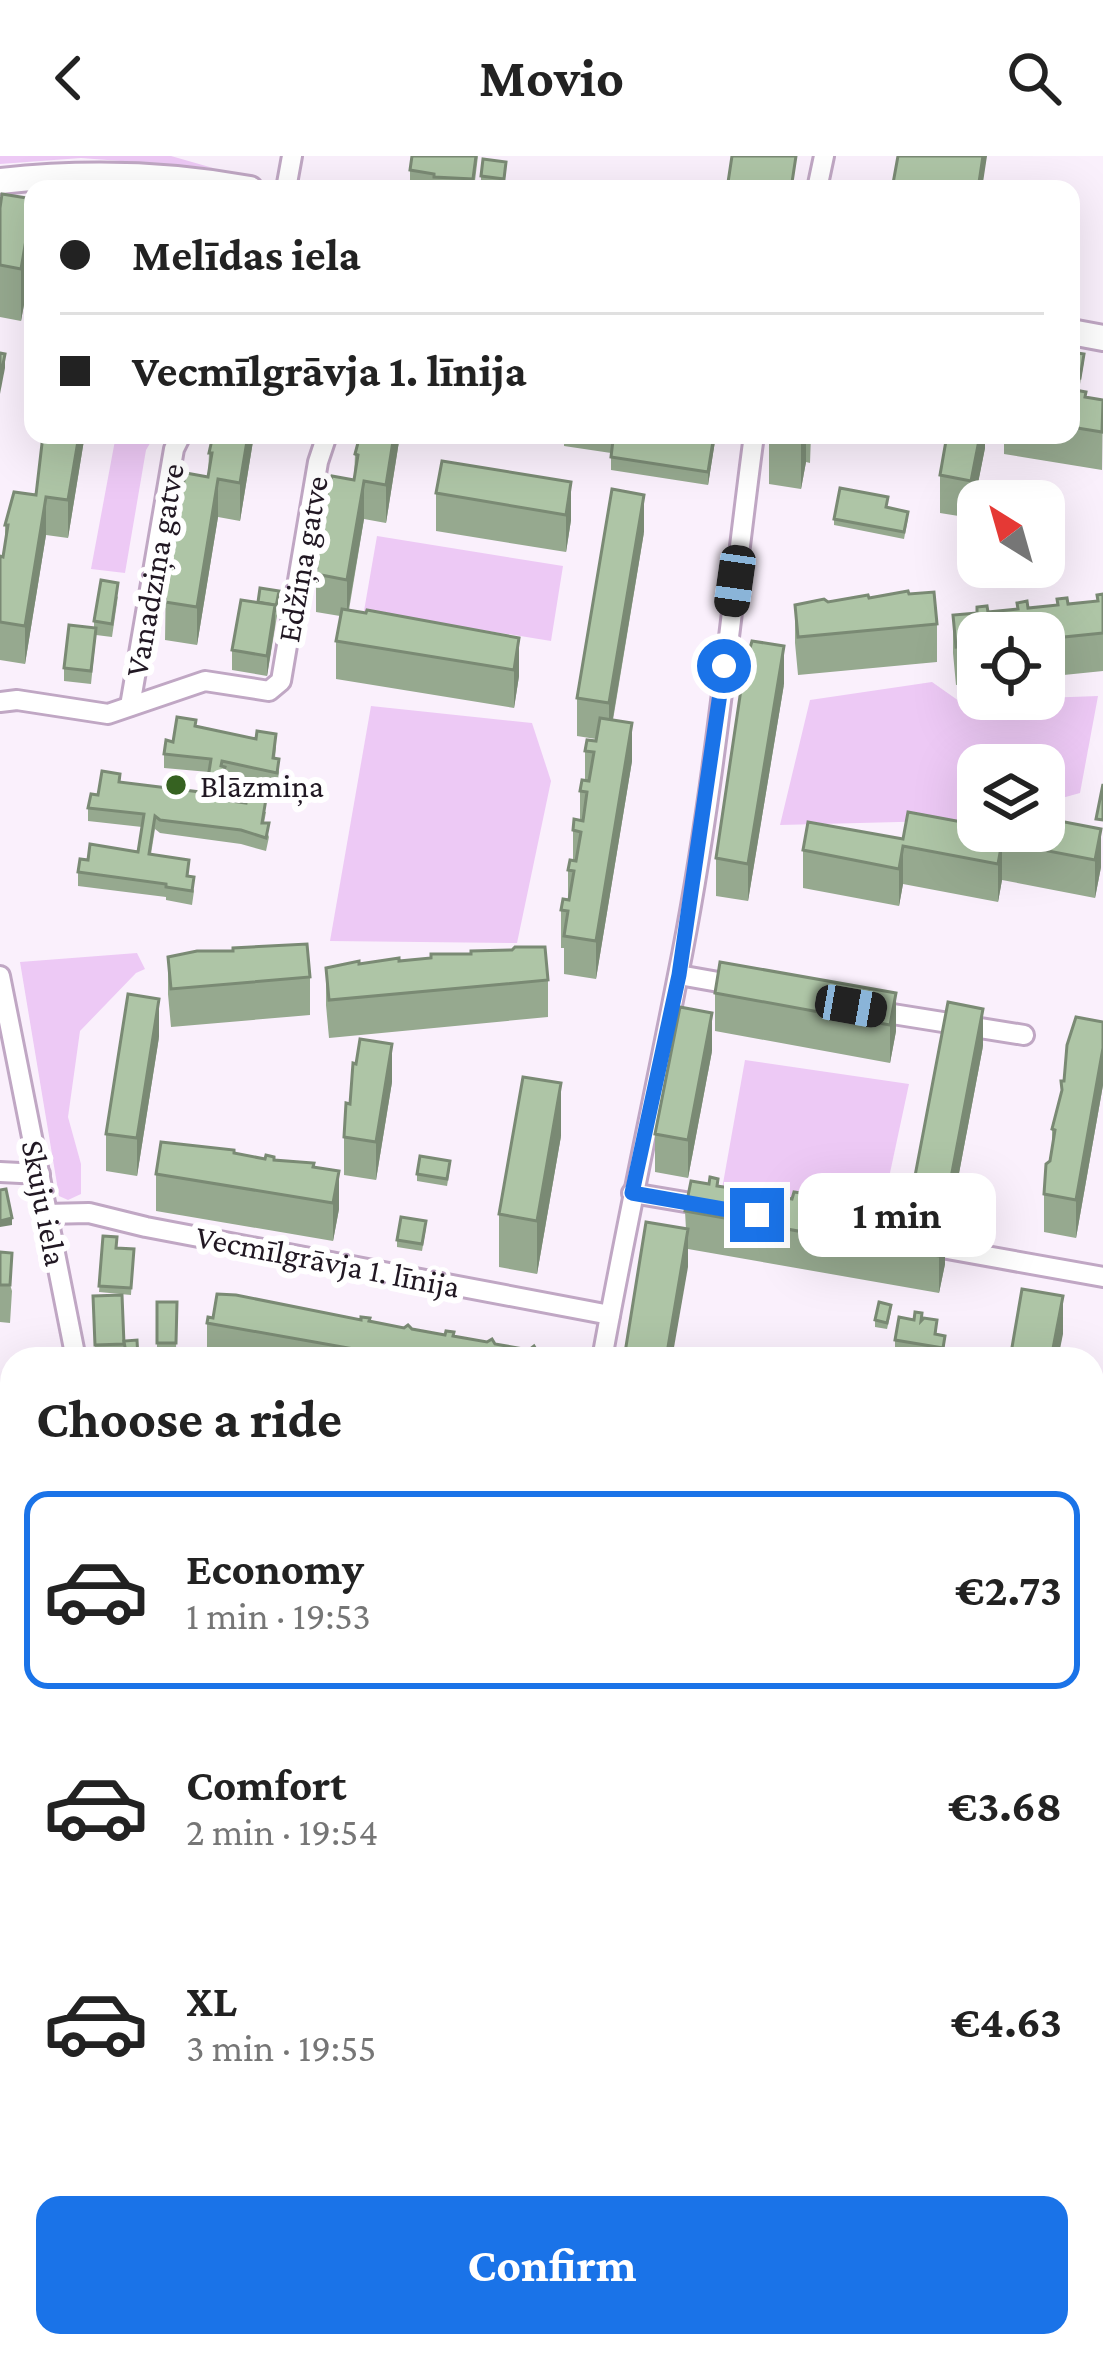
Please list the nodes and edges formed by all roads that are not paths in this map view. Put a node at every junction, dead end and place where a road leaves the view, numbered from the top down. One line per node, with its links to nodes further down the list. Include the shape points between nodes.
1 (174, 180): 2 (main road)
2 (0, 181)
3 (177, 444): 7 (street, Vanadziņa gatve)
4 (324, 444): 7 (street, Edžiņa gatve, via 281,681 268,691 205,681)
5 (753, 444): 8 (street)
6 (0, 702): 7 (street, Edžiņa gatve, via 108,714)
7 (130, 706)
8 (679, 975): 10 (street); 15 (street)
9 (0, 976): 14 (street, Skuju iela)
10 (749, 988)
11 (844, 1005): 12 (street)
12 (1024, 1035)
13 (0, 1172): 14 (street)
14 (40, 1174): 17 (street, Skuju iela)
15 (632, 1193): 16 (street); 20 (street)
16 (734, 1210)
17 (46, 1214): 20 (street, Vecmīlgrāvja 1. līnija, via 89,1213); 21 (street, Skuju iela)
18 (914, 1243): 19 (street)
19 (1103, 1277)
20 (610, 1315): 22 (street)
21 (74, 1347)
22 (604, 1347)

